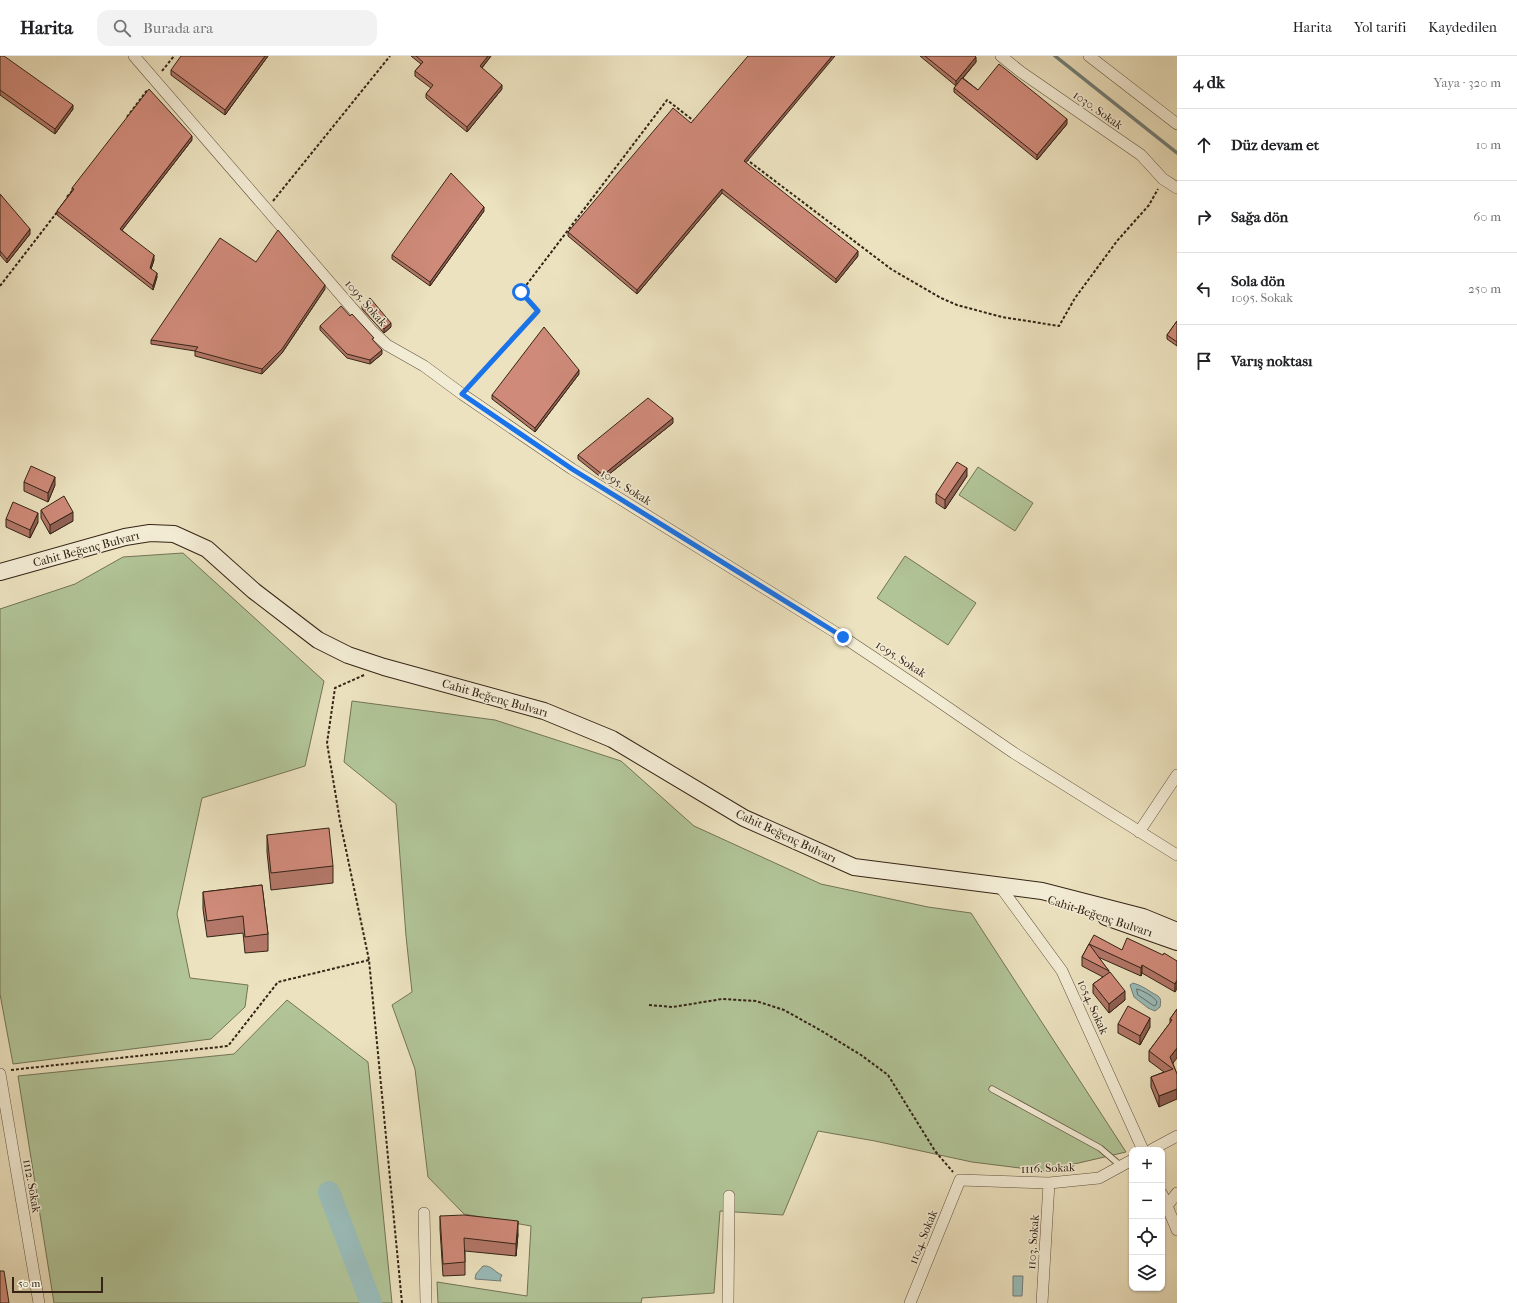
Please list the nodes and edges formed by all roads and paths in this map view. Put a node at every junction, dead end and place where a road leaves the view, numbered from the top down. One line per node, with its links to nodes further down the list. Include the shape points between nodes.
1 (134, 56): 6 (street, 1095. Sokak)
2 (174, 56): 6 (path)
3 (390, 56): 15 (path)
4 (1001, 56): 11 (street, 1030. Sokak, via 1141,155)
5 (1089, 56): 9 (street)
6 (155, 80): 7 (path); 15 (street, 1095. Sokak)
7 (127, 117)
8 (699, 124): 18 (path, via 667,100 521,292 538,311)
9 (1177, 124)
10 (743, 157): 11 (path, via 891,269 941,298 1002,317 1059,326 1117,241 1149,205)
11 (1164, 179): 13 (street, 1030. Sokak)
12 (76, 185): 14 (path)
13 (1177, 188)
14 (67, 198)
15 (267, 208): 18 (street, 1095. Sokak, via 372,331 387,345 424,366)
16 (58, 210): 17 (path)
17 (0, 286)
18 (462, 394): 22 (street, 1095. Sokak, via 572,469 843,637 1014,753)
19 (0, 572): 20 (main road, Cahit Beğenç Bulvarı, via 125,537 150,533 174,534 207,549 254,591 318,640 348,655)
20 (384, 667): 24 (main road, Cahit Beğenç Bulvarı, via 544,711 612,739 744,818 854,868); 27 (path, via 336,688 327,743 340,821)
21 (1177, 775): 22 (street)
22 (1139, 832): 23 (street, 1095. Sokak)
23 (1177, 855)
24 (999, 885): 25 (main road, Cahit Beğenç Bulvarı, via 1042,891 1143,917); 26 (main road, Cahit Beğenç Bulvarı, via 1089,911); 32 (street, 1054. Sokak, via 1062,971)
25 (1177, 931)
26 (1177, 942)
27 (369, 960): 29 (path, via 278,982 228,1046); 45 (path)
28 (649, 1005): 36 (path, via 673,1007 722,999 756,1001 784,1010 820,1030 888,1075 935,1151)
29 (4, 1072): 44 (street, 1112. Sokak)
30 (992, 1089): 35 (lane, via 1100,1148)
31 (1177, 1136): 33 (street)
32 (1142, 1147)
33 (1157, 1147)
34 (1129, 1162): 35 (street, 1116. Sokak)
35 (1122, 1166): 37 (street, 1116. Sokak, via 1099,1178)
36 (960, 1180): 37 (street, 1116. Sokak); 48 (street, 1104. Sokak)
37 (1049, 1183): 49 (street, 1103. Sokak)
38 (1177, 1193): 41 (street)
39 (729, 1196): 47 (street)
40 (1165, 1201): 41 (street)
41 (1167, 1206): 43 (street)
42 (424, 1213): 46 (street)
43 (1177, 1230)
44 (40, 1303)
45 (402, 1303)
46 (426, 1303)
47 (728, 1303)
48 (910, 1303)
49 (1042, 1303)

